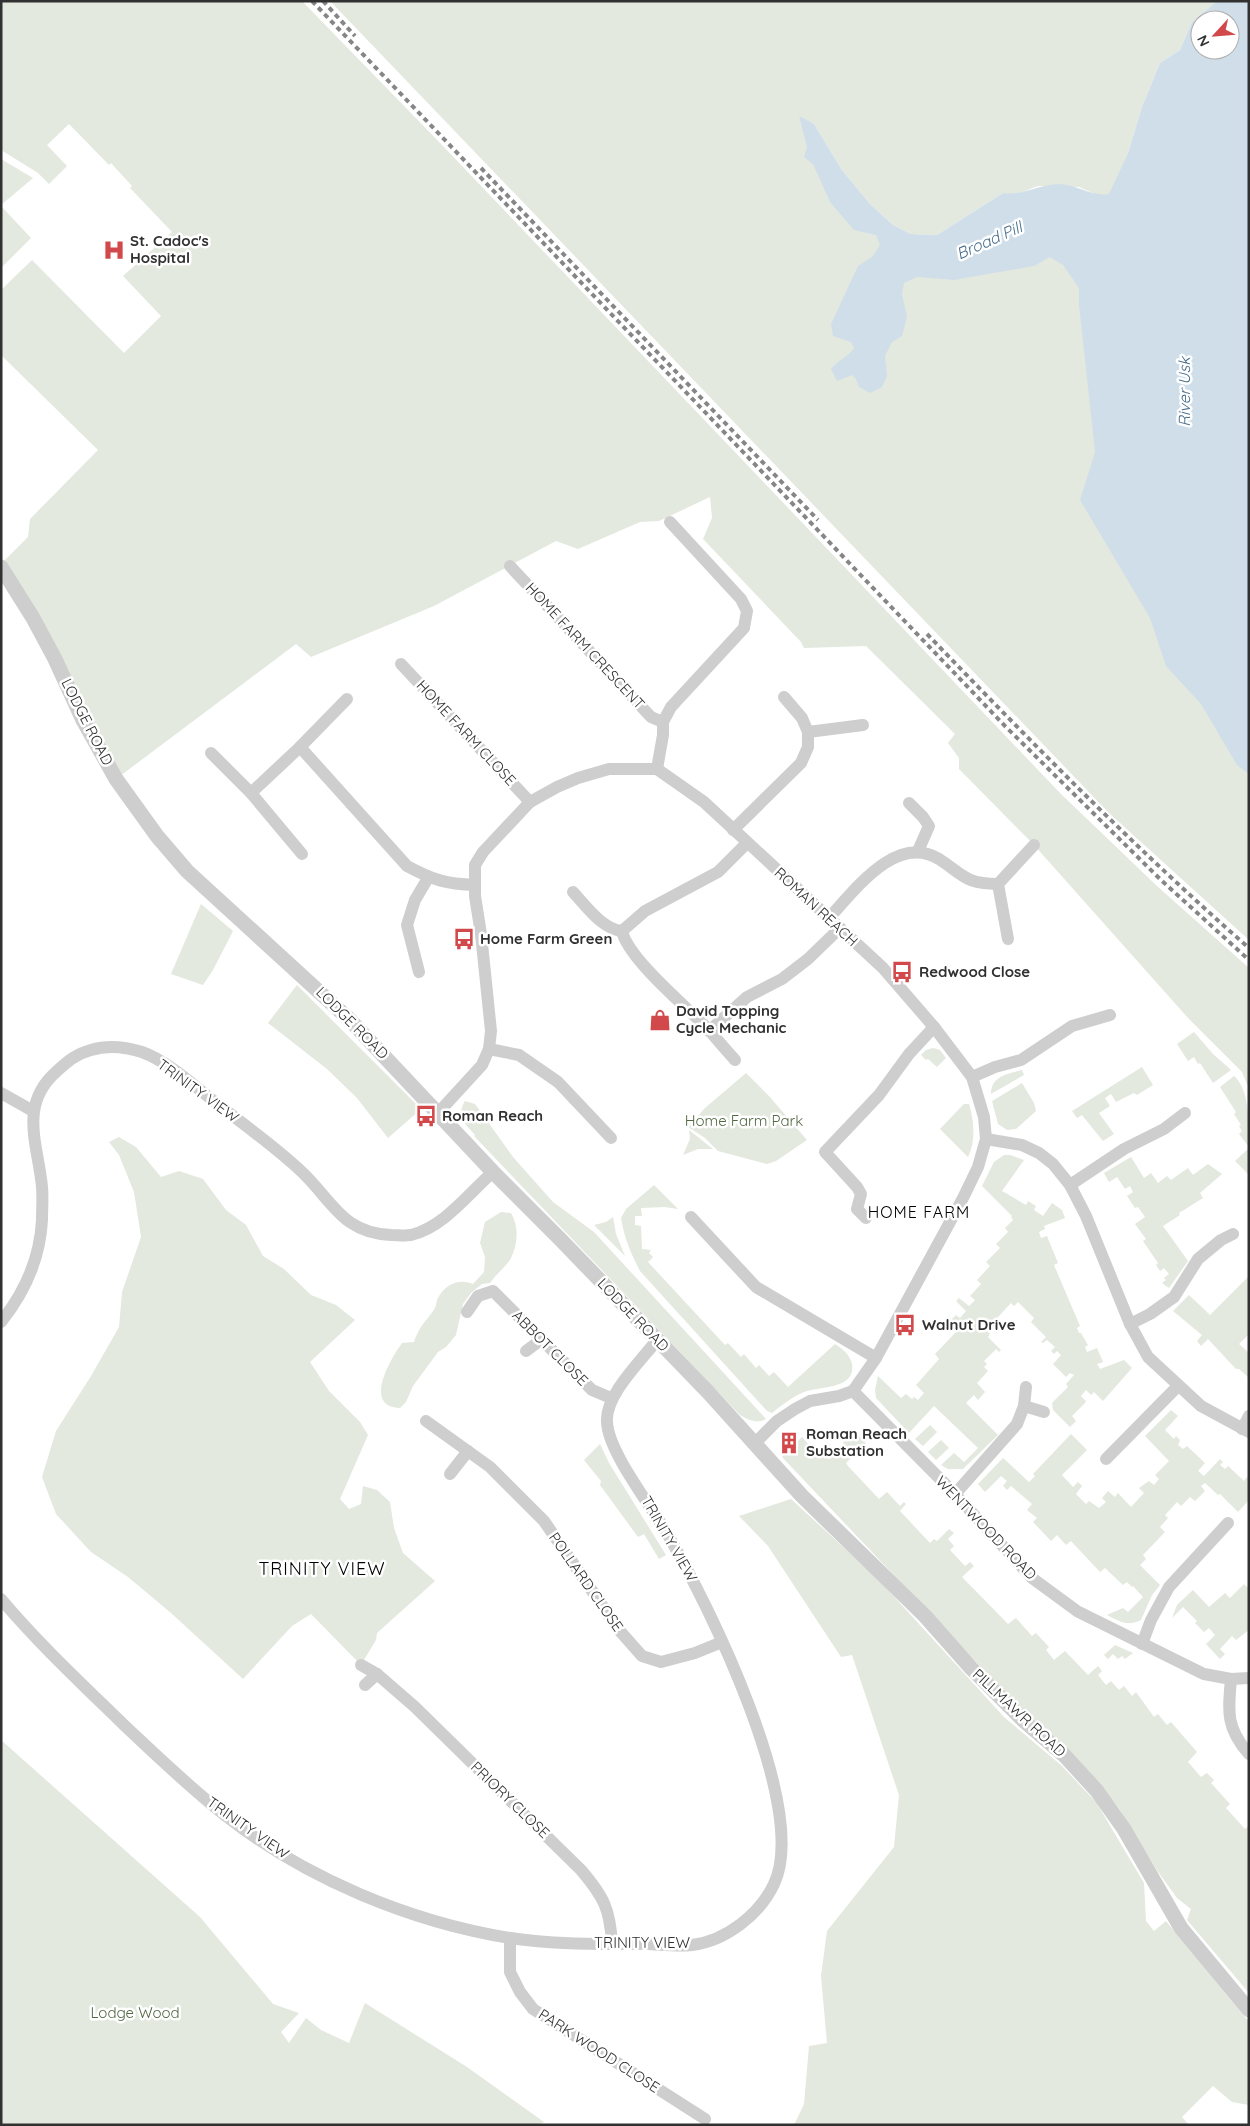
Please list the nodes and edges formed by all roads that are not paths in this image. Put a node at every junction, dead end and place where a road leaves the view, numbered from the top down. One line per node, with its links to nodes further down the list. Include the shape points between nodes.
1 (670, 522): 7 (street, via 741,599 747,611 744,628 681,695)
2 (510, 566): 7 (street, HOME FARM CRESCENT, via 652,717)
3 (1, 567): 38 (street, LODGE ROAD, via 33,618 116,779 157,836 187,871 350,1020)
4 (401, 664): 14 (street, HOME FARM CLOSE)
5 (784, 697): 9 (street, via 802,718)
6 (346, 699): 10 (street)
7 (663, 722): 12 (street)
8 (863, 725): 9 (street)
9 (808, 732): 16 (street, via 808,747 801,763)
10 (300, 747): 13 (street); 21 (street, via 407,866)
11 (211, 753): 13 (street)
12 (657, 769): 14 (street, via 609,768 564,784); 16 (street, ROMAN REACH, via 704,802)
13 (251, 793): 20 (street)
14 (530, 802): 23 (street, via 475,865)
15 (909, 803): 19 (street, via 929,826)
16 (733, 830): 17 (street, ROMAN REACH)
17 (747, 843): 25 (street, ROMAN REACH); 27 (street, via 718,872 645,911)
18 (1034, 845): 22 (street)
19 (918, 852): 22 (street, via 939,859 972,882); 25 (street, via 891,859 875,869)
20 (302, 854)
21 (428, 878): 23 (street); 29 (street, via 415,900 407,926)
22 (998, 884): 28 (street)
23 (475, 885): 33 (street, via 491,1032)
24 (573, 892): 27 (street, via 613,930)
25 (829, 918): 26 (street, ROMAN REACH)
26 (840, 928): 31 (street, ROMAN REACH, via 883,968); 32 (street, via 808,959 782,979 746,997)
27 (622, 930): 32 (street, via 624,939 644,964)
28 (1008, 939)
29 (418, 972)
30 (1110, 1015): 35 (street, via 1072,1026 1022,1060)
31 (934, 1027): 35 (street, ROMAN REACH); 45 (street, via 879,1095 826,1152 857,1187 861,1194 858,1209)
32 (709, 1031): 34 (street)
33 (489, 1049): 38 (street, via 482,1065); 40 (street, via 519,1055 558,1082)
34 (735, 1060)
35 (972, 1077): 41 (street, ROMAN REACH, via 984,1116)
36 (1, 1093): 37 (street)
37 (33, 1111): 42 (street, TRINITY VIEW, via 39,1092 53,1074 74,1056 93,1049 121,1047 143,1053 174,1071 303,1173 340,1214 362,1231 410,1235 437,1225); 48 (street, TRINITY VIEW, via 33,1139 42,1188 42,1221 36,1258 27,1284)
38 (438, 1113): 42 (street, LODGE ROAD)
39 (1185, 1113): 43 (street)
40 (611, 1138)
41 (986, 1139): 43 (street, via 1033,1150 1053,1164); 53 (street, ROMAN REACH, via 978,1167)
42 (492, 1172): 51 (street, LODGE ROAD)
43 (1070, 1186): 49 (street, via 1086,1216)
44 (691, 1217): 53 (street, via 756,1286)
45 (866, 1218)
46 (1233, 1234): 49 (street, via 1198,1259 1174,1297)
47 (468, 1312): 50 (street, ABBOT CLOSE, via 478,1296 493,1291)
48 (1, 1322)
49 (1130, 1324): 55 (street, via 1148,1357)
50 (542, 1339): 52 (street); 57 (street, ABBOT CLOSE, via 592,1390)
51 (657, 1340): 57 (street, TRINITY VIEW); 63 (street, LODGE ROAD)
52 (526, 1351)
53 (876, 1358): 56 (street, ROMAN REACH)
54 (1026, 1386): 58 (street)
55 (1178, 1386): 62 (street, via 1201,1406); 65 (street)
56 (853, 1391): 63 (street, via 810,1401 795,1409 777,1421); 67 (street, WENTWOOD ROAD)
57 (612, 1398): 70 (street, TRINITY VIEW, via 606,1425 613,1447 667,1534)
58 (1024, 1406): 59 (street); 67 (street, via 1017,1424)
59 (1044, 1412)
60 (1249, 1416): 62 (street)
61 (426, 1421): 64 (street, POLLARD CLOSE)
62 (1246, 1430)
63 (754, 1444): 80 (street, PILLMAWR ROAD, via 802,1496 925,1616 971,1668 1095,1788 1128,1836 1181,1928)
64 (468, 1452): 66 (street); 70 (street, POLLARD CLOSE, via 490,1467 544,1520 619,1630 642,1656 662,1662)
65 (1106, 1459)
66 (450, 1474)
67 (954, 1494): 71 (street, WENTWOOD ROAD, via 1032,1578 1077,1611)
68 (1228, 1523): 71 (street, via 1169,1587)
69 (1, 1600): 78 (street, TRINITY VIEW, via 176,1775 276,1850 352,1890 430,1921)
70 (722, 1642): 79 (street, TRINITY VIEW, via 748,1703 780,1815 782,1855 776,1881 749,1917 722,1936 694,1945)
71 (1142, 1644): 75 (street, WENTWOOD ROAD, via 1204,1674)
72 (361, 1665): 73 (street, PRIORY CLOSE)
73 (377, 1674): 76 (street); 79 (street, PRIORY CLOSE, via 415,1707 596,1887 611,1920)
74 (1249, 1678): 75 (street, WENTWOOD ROAD)
75 (1231, 1679): 77 (street, via 1231,1723 1235,1738)
76 (365, 1684)
77 (1249, 1754)
78 (510, 1938): 79 (street, TRINITY VIEW); 81 (street, PARK WOOD CLOSE, via 510,1972 533,2009)
79 (612, 1944)
80 (1249, 2010)
81 (705, 2120)

